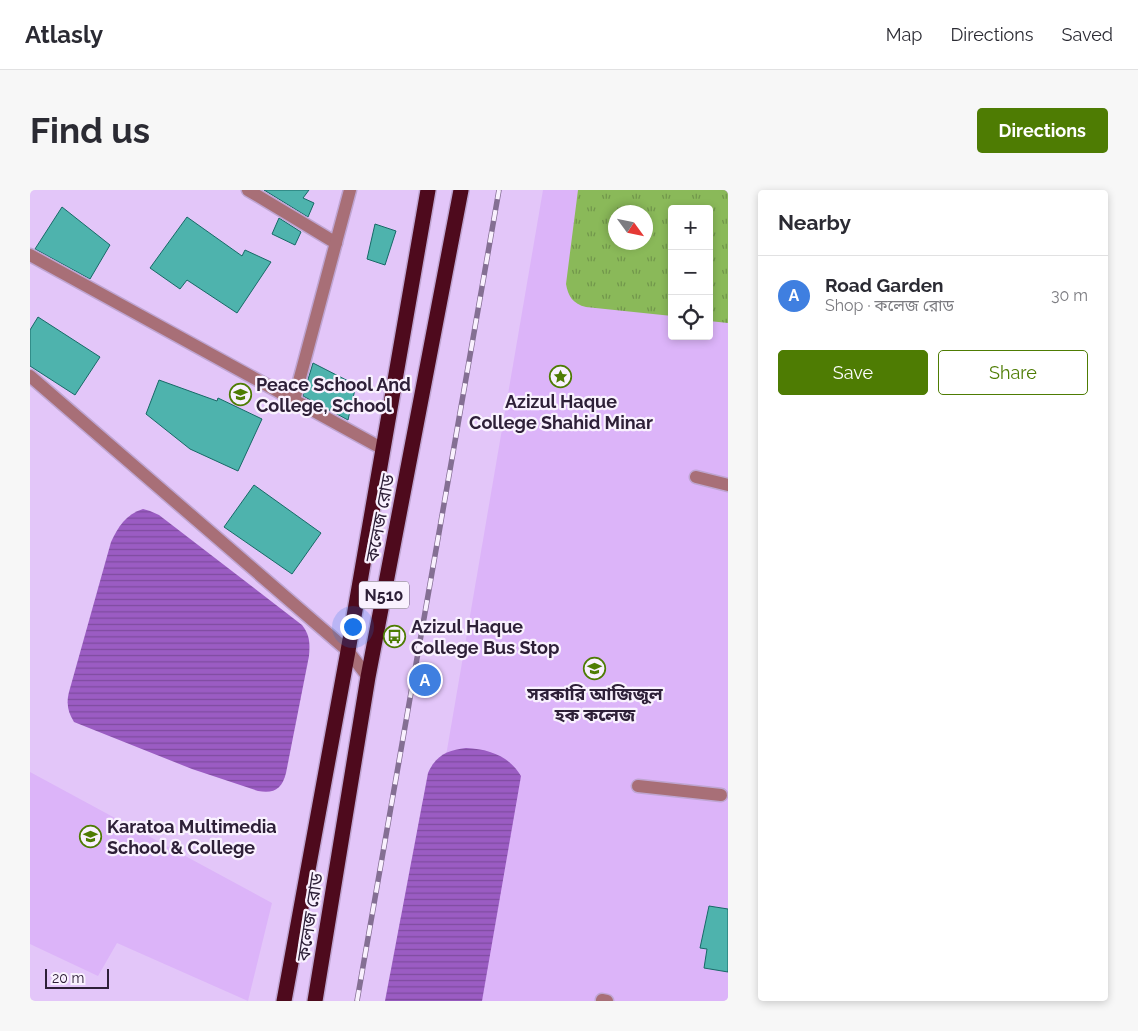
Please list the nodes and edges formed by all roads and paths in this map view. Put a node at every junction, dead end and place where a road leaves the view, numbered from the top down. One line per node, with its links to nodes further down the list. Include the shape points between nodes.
1 (248, 190): 5 (street)
2 (350, 190): 5 (street)
3 (428, 190): 9 (highway, কলেজ রোড / N510)
4 (461, 190): 13 (highway, কলেজ রোড / N510)
5 (336, 243): 8 (street)
6 (30, 255): 8 (street)
7 (30, 376): 12 (street)
8 (294, 400): 9 (street)
9 (383, 449): 12 (highway, কলেজ রোড / N510)
10 (696, 477): 11 (street)
11 (728, 485)
12 (348, 651): 13 (street); 16 (highway, কলেজ রোড / N510)
13 (368, 677): 17 (highway, কলেজ রোড / N510)
14 (638, 786): 15 (street)
15 (721, 796)
16 (284, 1001)
17 (316, 1001)

